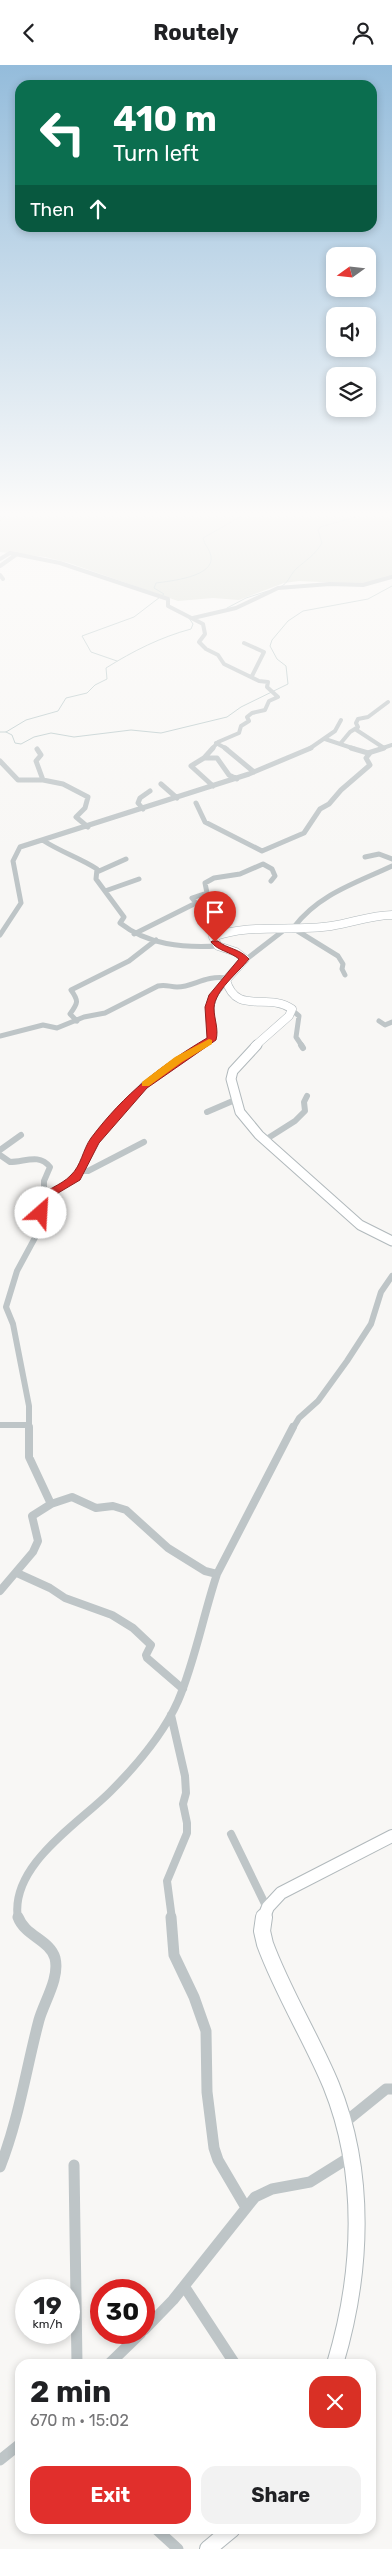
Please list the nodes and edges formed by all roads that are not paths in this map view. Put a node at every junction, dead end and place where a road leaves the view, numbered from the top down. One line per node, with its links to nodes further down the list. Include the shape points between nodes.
1 (204, 633): 3 (street, via 199,641 203,647 218,655 224,664)
2 (244, 643): 3 (street, via 264,651)
3 (252, 676): 8 (street, via 268,682 270,691 278,697 269,701 266,710 248,716 249,721 241,726 239,733)
4 (388, 702): 6 (street, via 368,717 358,719)
5 (341, 720): 7 (street)
6 (355, 729): 9 (street); 11 (street)
7 (325, 739): 9 (street); 16 (street)
8 (216, 743): 14 (street); 16 (street, via 231,751)
9 (340, 744): 13 (street)
10 (392, 745): 11 (street)
11 (384, 748): 13 (street)
12 (37, 749): 17 (street, via 41,755 36,761)
13 (370, 753): 27 (street, via 366,758 370,765 320,809 304,833)
14 (204, 758): 18 (street, via 217,758); 20 (street, via 191,767)
15 (0, 761): 17 (street, via 18,779)
16 (254, 772): 18 (street)
17 (43, 779): 25 (street, via 65,784 88,797 85,808 76,817)
18 (237, 779): 20 (street)
19 (161, 784): 22 (street)
20 (213, 786): 22 (street)
21 (150, 791): 24 (street, via 138,803)
22 (177, 798): 24 (street)
23 (196, 803): 27 (street, via 205,823)
24 (143, 809): 25 (street)
25 (88, 827): 26 (street)
26 (44, 841): 33 (street, via 69,857 86,861); 39 (street, via 26,842 14,855 11,869 21,903)
27 (260, 851): 30 (street)
28 (365, 857): 31 (street, via 379,853)
29 (126, 859): 33 (street)
30 (265, 859): 35 (street, via 275,876); 41 (street, via 240,874 214,877 205,883 207,893 192,898 196,903)
31 (392, 859)
32 (392, 866): 40 (street, via 343,886 311,906)
33 (97, 872): 36 (street, via 96,879)
34 (139, 879): 36 (street)
35 (271, 881)
36 (105, 891): 41 (street, via 124,917 121,925)
37 (392, 915): 40 (street, via 369,916 331,925)
38 (0, 921): 39 (street)
39 (7, 921): 42 (street)
40 (291, 927): 44 (street, via 223,932 213,937); 45 (street); 46 (street, via 338,957 344,964)
41 (134, 934): 43 (street)
42 (0, 935)
43 (156, 940): 44 (street, via 185,948); 49 (street, via 129,961 71,990 78,1004 70,1014)
44 (218, 946): 45 (street, via 236,952 244,957)
45 (244, 961): 47 (street)
46 (345, 975)
47 (226, 980): 48 (street, via 227,989 242,1001 279,1001 288,1004); 49 (street, via 213,976 178,987 158,986 105,1013); 62 (street, via 209,1007 212,1040 178,1059 144,1085 94,1141)
48 (292, 1010): 53 (street, via 299,1016 296,1037); 55 (street, via 233,1071 231,1079)
49 (77, 1021): 52 (street, via 57,1028 43,1025)
50 (380, 1021): 51 (street, via 385,1025)
51 (392, 1022)
52 (0, 1036)
53 (303, 1048)
54 (307, 1096): 58 (street, via 304,1111 296,1120)
55 (235, 1100): 56 (street); 58 (street, via 240,1112)
56 (207, 1112)
57 (21, 1135): 60 (street)
58 (265, 1140): 64 (street, via 360,1225)
59 (144, 1142): 62 (street, via 88,1171)
60 (0, 1150)
61 (0, 1155): 63 (street, via 10,1162 38,1158 47,1162 50,1167 44,1181)
62 (80, 1171): 63 (street, via 76,1177)
63 (44, 1197): 67 (street, via 40,1203 37,1234 17,1271 6,1307 20,1355)
64 (392, 1241)
65 (392, 1276): 70 (street, via 381,1292 371,1324 347,1361 286,1438 267,1481)
66 (0, 1425): 67 (street)
67 (29, 1425): 68 (street, via 29,1457)
68 (51, 1504): 69 (street, via 32,1516 38,1541); 70 (street, via 72,1497 96,1508 121,1508 168,1548 205,1571)
69 (17, 1573): 71 (street); 72 (street, via 65,1598 114,1616 150,1643 152,1647 147,1659)
70 (217, 1574): 72 (street)
71 (0, 1591)
72 (183, 1689): 73 (street)
73 (171, 1715): 81 (street, via 110,1791 32,1867 18,1894 20,1924 25,1932 53,1952 57,1970 45,1999 16,2117); 82 (street, via 185,1777 183,1804 187,1823 187,1833 167,1881 174,1955 206,2031 207,2092 214,2148)
74 (232, 1834): 76 (street)
75 (392, 1836): 76 (street, via 281,1893)
76 (266, 1908): 78 (street, via 262,1926 266,1947 330,2081)
77 (392, 2089): 78 (street, via 386,2089)
78 (344, 2123): 79 (street)
79 (350, 2157): 82 (street, via 310,2182 264,2191); 89 (street, via 356,2193 358,2248 350,2309)
80 (74, 2165): 86 (street)
81 (0, 2167)
82 (246, 2206): 83 (street)
83 (184, 2286): 84 (street); 88 (street)
84 (155, 2317)
85 (129, 2344): 87 (street)
86 (78, 2359)
87 (114, 2359)
88 (232, 2359)
89 (336, 2359)
90 (15, 2447): 91 (street)
91 (0, 2460)
92 (162, 2534): 94 (street)
93 (226, 2534): 95 (street)
94 (178, 2549)
95 (208, 2549)

